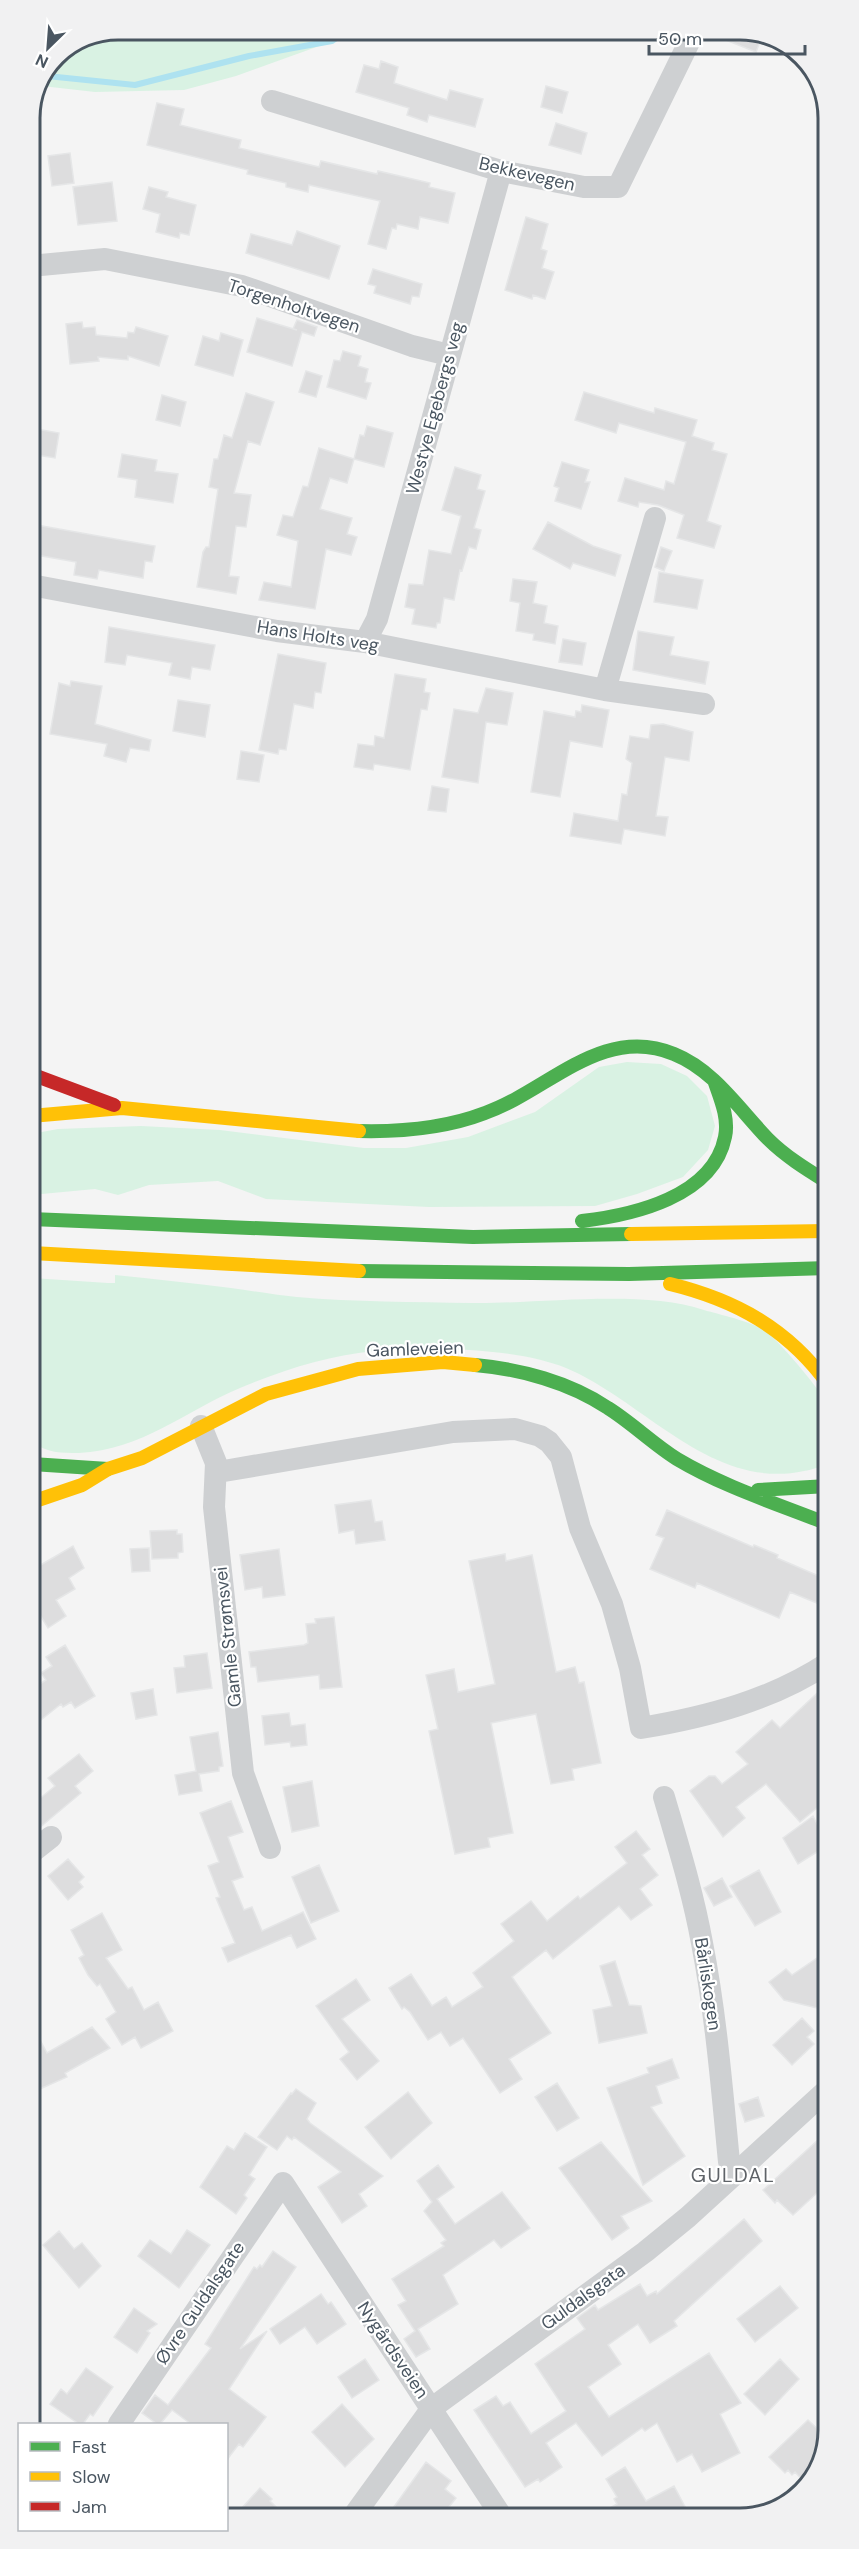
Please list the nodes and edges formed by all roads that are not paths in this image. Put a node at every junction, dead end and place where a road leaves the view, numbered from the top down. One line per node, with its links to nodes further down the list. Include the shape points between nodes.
1 (689, 41): 3 (street, Bekkevegen, via 618,187 585,188)
2 (272, 101): 3 (street, Bekkevegen)
3 (501, 171): 5 (street, Westye Egebergs veg)
4 (40, 265): 5 (street, Torgenholtvegen, via 105,259 242,286 412,346)
5 (449, 355): 8 (street, Westye Egebergs veg, via 377,619)
6 (655, 518): 9 (street)
7 (40, 587): 8 (street, Hans Holts veg, via 278,631)
8 (365, 642): 9 (street, Hans Holts veg)
9 (605, 690): 10 (street, Hans Holts veg)
10 (704, 704)
11 (40, 1077): 13 (main road)
12 (715, 1083): 13 (main road, via 680,1056 654,1048 625,1046 581,1058 526,1095 486,1113 418,1129 340,1130); 15 (main road, via 769,1141); 18 (main road, via 726,1135 717,1160 697,1182 666,1198 598,1219)
13 (121, 1108): 14 (main road)
14 (40, 1115)
15 (818, 1177)
16 (40, 1219): 18 (main road)
17 (818, 1231): 18 (main road)
18 (473, 1237)
19 (40, 1254): 21 (main road, via 384,1273)
20 (818, 1268): 21 (main road)
21 (630, 1276): 22 (main road, via 692,1289 757,1315 799,1347)
22 (818, 1371)
23 (201, 1426): 25 (main road, Gamleveien, via 142,1458); 26 (street, Gamle Strømsvei, via 214,1452); 28 (main road, Gamleveien, via 266,1394 330,1375 420,1363 486,1366 542,1377 577,1391 607,1407 677,1459)
24 (40, 1465): 25 (main road, Gamleveien)
25 (108, 1469): 29 (main road, Gamleveien, via 82,1485)
26 (218, 1472): 31 (street, via 453,1432 529,1432 549,1442 561,1457 579,1528 622,1636 641,1728 686,1720 765,1696); 35 (street, Gamle Strømsvei, via 214,1507 243,1773)
27 (818, 1486): 28 (main road, Gamleveien)
28 (748, 1490): 30 (main road, Gamleveien)
29 (40, 1499)
30 (818, 1520)
31 (818, 1670)
32 (664, 1797): 37 (street, Bårliskogen, via 689,1881 702,1943 729,2162)
33 (51, 1837): 34 (street)
34 (40, 1846)
35 (270, 1848)
36 (818, 2098): 37 (street, Guldalsgata)
37 (737, 2173): 39 (street, Guldalsgata, via 645,2252)
38 (283, 2183): 39 (street, Nygårdsveien); 40 (street, Øvre Guldalsgate)
39 (432, 2408): 41 (street, Guldalsgata); 42 (street, Nygårdsveien)
40 (120, 2423)
41 (359, 2508)
42 (496, 2508)

